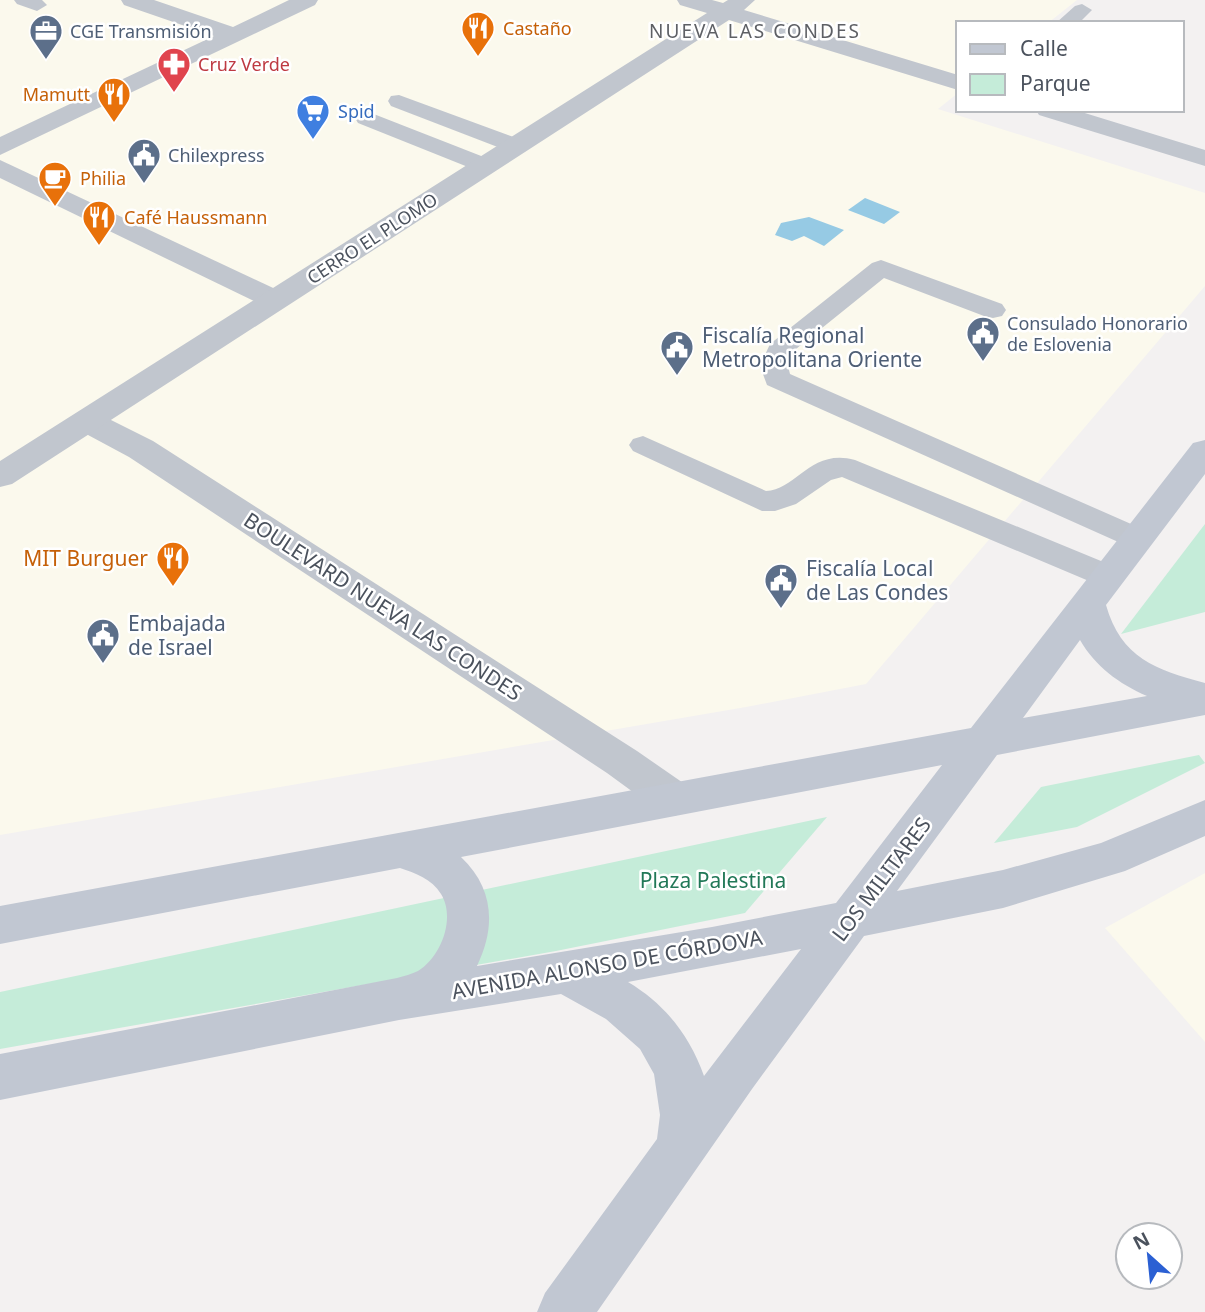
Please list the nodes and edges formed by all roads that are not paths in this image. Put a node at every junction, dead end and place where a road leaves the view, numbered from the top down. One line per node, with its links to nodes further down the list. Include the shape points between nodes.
1 (132, 0): 5 (street)
2 (307, 0): 5 (street)
3 (688, 0): 4 (street)
4 (735, 6): 6 (street); 10 (street, CERRO EL PLOMO)
5 (234, 35): 11 (street)
6 (956, 82)
7 (399, 101): 10 (lane)
8 (1055, 112): 12 (street)
9 (366, 118): 13 (lane)
10 (516, 146): 13 (street, CERRO EL PLOMO)
11 (0, 147)
12 (1205, 158)
13 (486, 166): 15 (street, CERRO EL PLOMO)
14 (0, 168): 15 (street)
15 (275, 300): 17 (street, CERRO EL PLOMO)
16 (993, 310): 21 (lane, via 881,268 779,350 774,366 777,379)
17 (87, 421): 20 (street, CERRO EL PLOMO); 25 (street, BOULEVARD NUEVA LAS CONDES, via 141,449)
18 (643, 445): 22 (lane, via 762,501 789,498 816,474 829,467 845,467)
19 (1205, 451): 21 (main road, LOS MILITARES)
20 (0, 476)
21 (1136, 538): 22 (main road, LOS MILITARES)
22 (1097, 590): 23 (main road, via 1096,634 1118,661 1145,679); 24 (main road, LOS MILITARES)
23 (1205, 699): 24 (main road)
24 (984, 742): 25 (main road); 28 (main road, LOS MILITARES)
25 (674, 799): 27 (main road)
26 (1205, 817): 28 (main road, AVENIDA ALONSO DE CÓRDOVA, via 1110,858 1003,889)
27 (402, 851): 29 (main road); 31 (main road, via 445,869 464,895 470,926 452,969 433,986)
28 (850, 921): 30 (main road, AVENIDA ALONSO DE CÓRDOVA); 33 (main road, LOS MILITARES)
29 (0, 925)
30 (561, 974): 31 (main road, AVENIDA ALONSO DE CÓRDOVA); 33 (main road, via 624,1002 650,1025 673,1061 684,1097)
31 (399, 999): 32 (main road, AVENIDA ALONSO DE CÓRDOVA)
32 (0, 1077)
33 (682, 1146): 34 (main road, LOS MILITARES)
34 (564, 1312)

